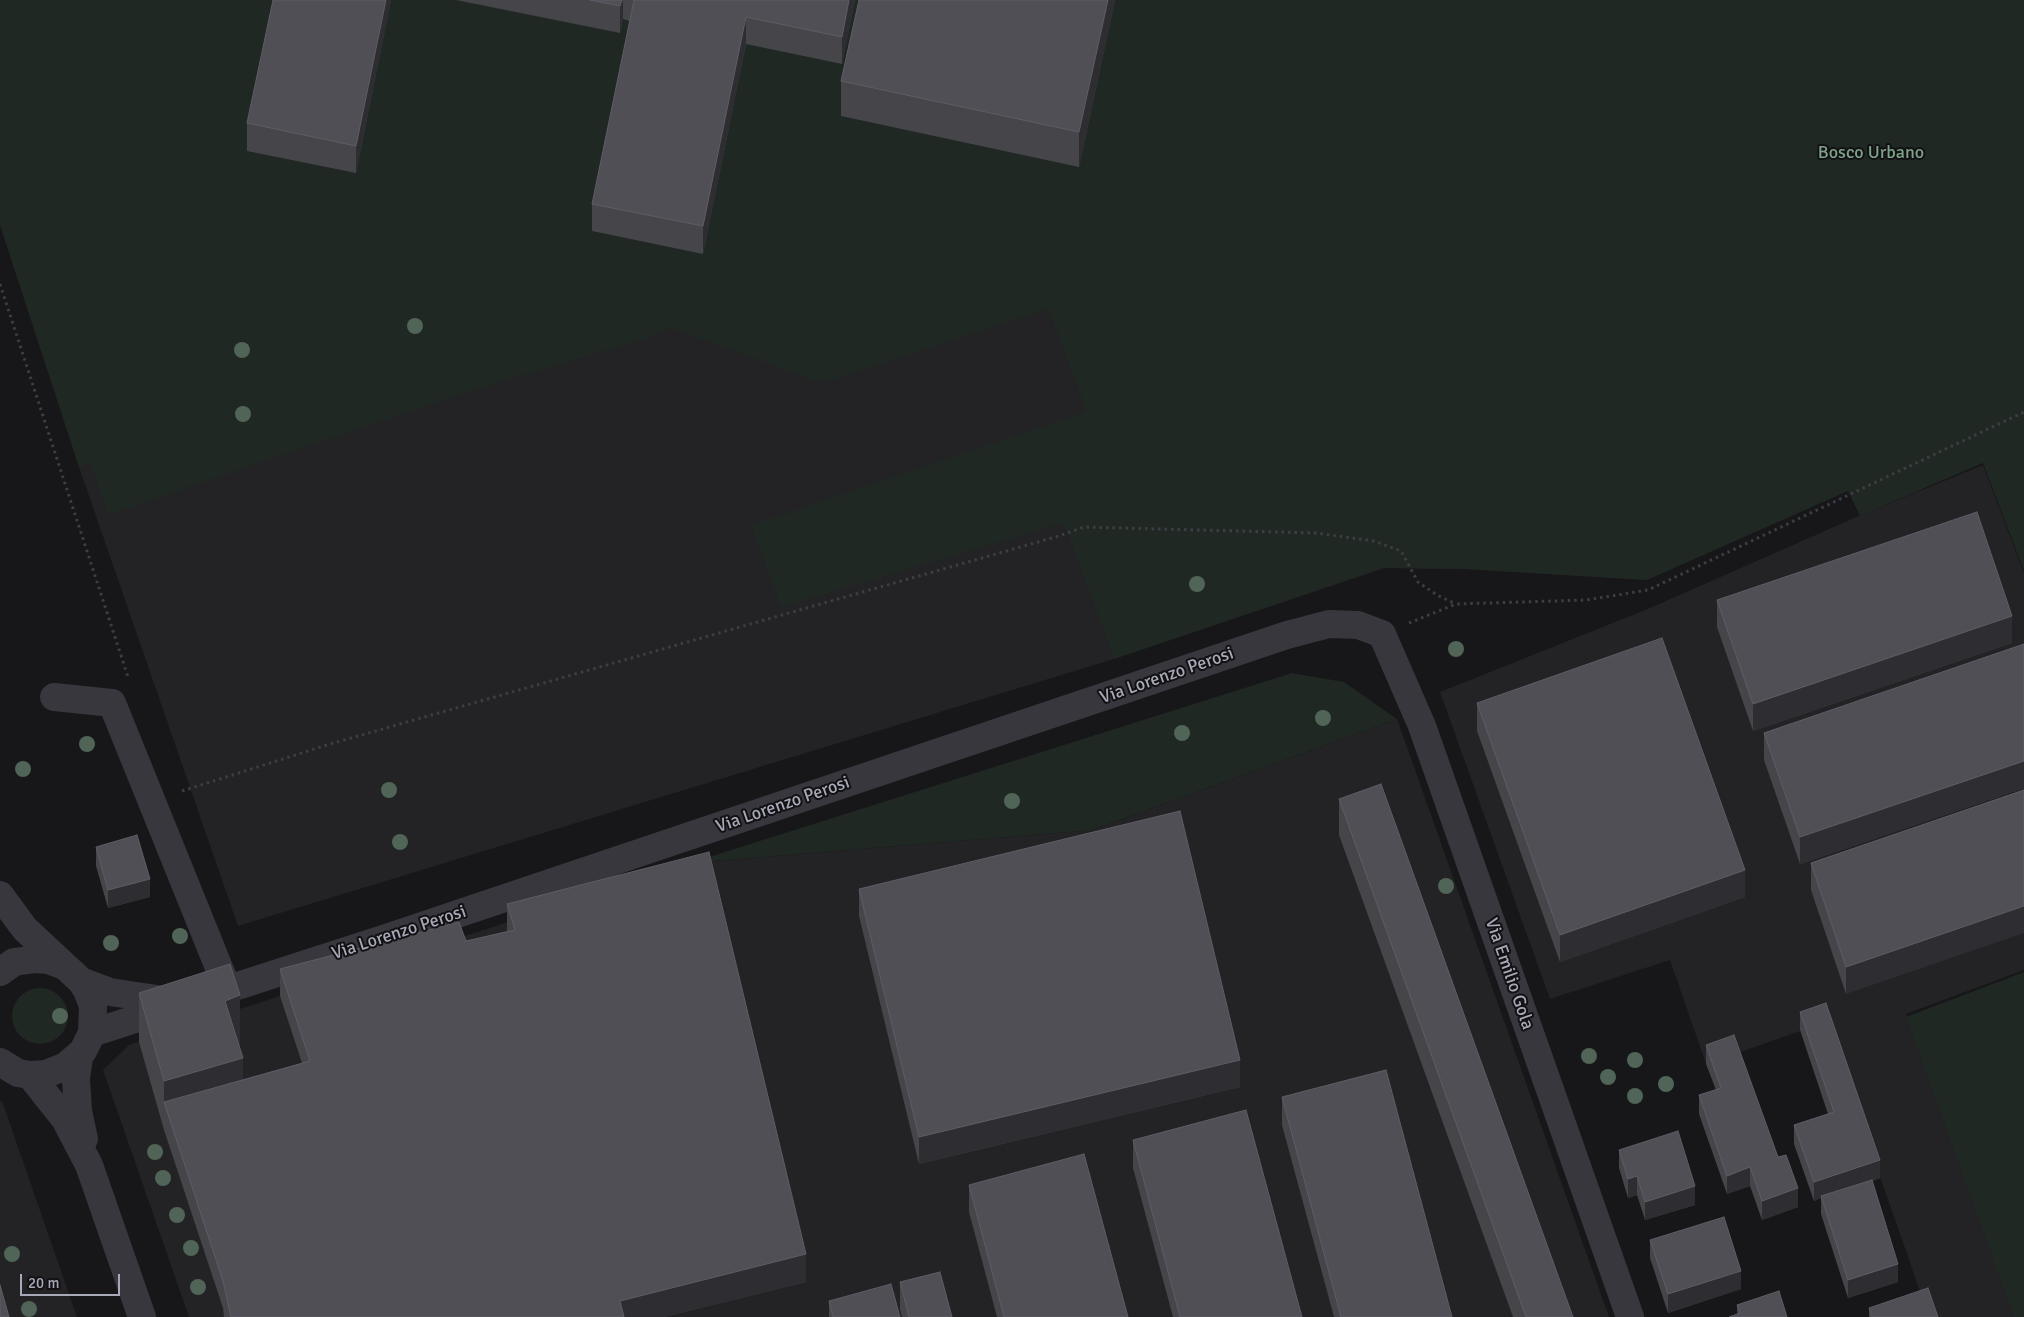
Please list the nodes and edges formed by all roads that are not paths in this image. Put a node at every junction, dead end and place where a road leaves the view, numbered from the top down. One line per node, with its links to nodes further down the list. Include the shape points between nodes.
1 (1382, 634): 6 (street, Via Lorenzo Perosi, via 1358,625 1329,624 1287,635); 13 (street, Via Emilio Gola, via 1422,726)
2 (54, 697): 6 (street, via 112,703)
3 (0, 895): 5 (street, via 24,929)
4 (0, 972): 5 (street, Via Lorenzo Perosi, via 14,962 36,959 48,960)
5 (72, 973): 7 (street, Via Lorenzo Perosi, via 110,992); 8 (street, via 87,990 93,1006)
6 (228, 990): 7 (street, Via Lorenzo Perosi)
7 (186, 1003): 8 (street, Via Lorenzo Perosi)
8 (85, 1044): 10 (street, Via Lorenzo Perosi, via 66,1066 46,1074); 11 (street, via 76,1079 78,1111)
9 (0, 1062): 10 (street)
10 (30, 1075): 11 (street, via 65,1119)
11 (89, 1166): 12 (street)
12 (142, 1317)
13 (1630, 1317)

